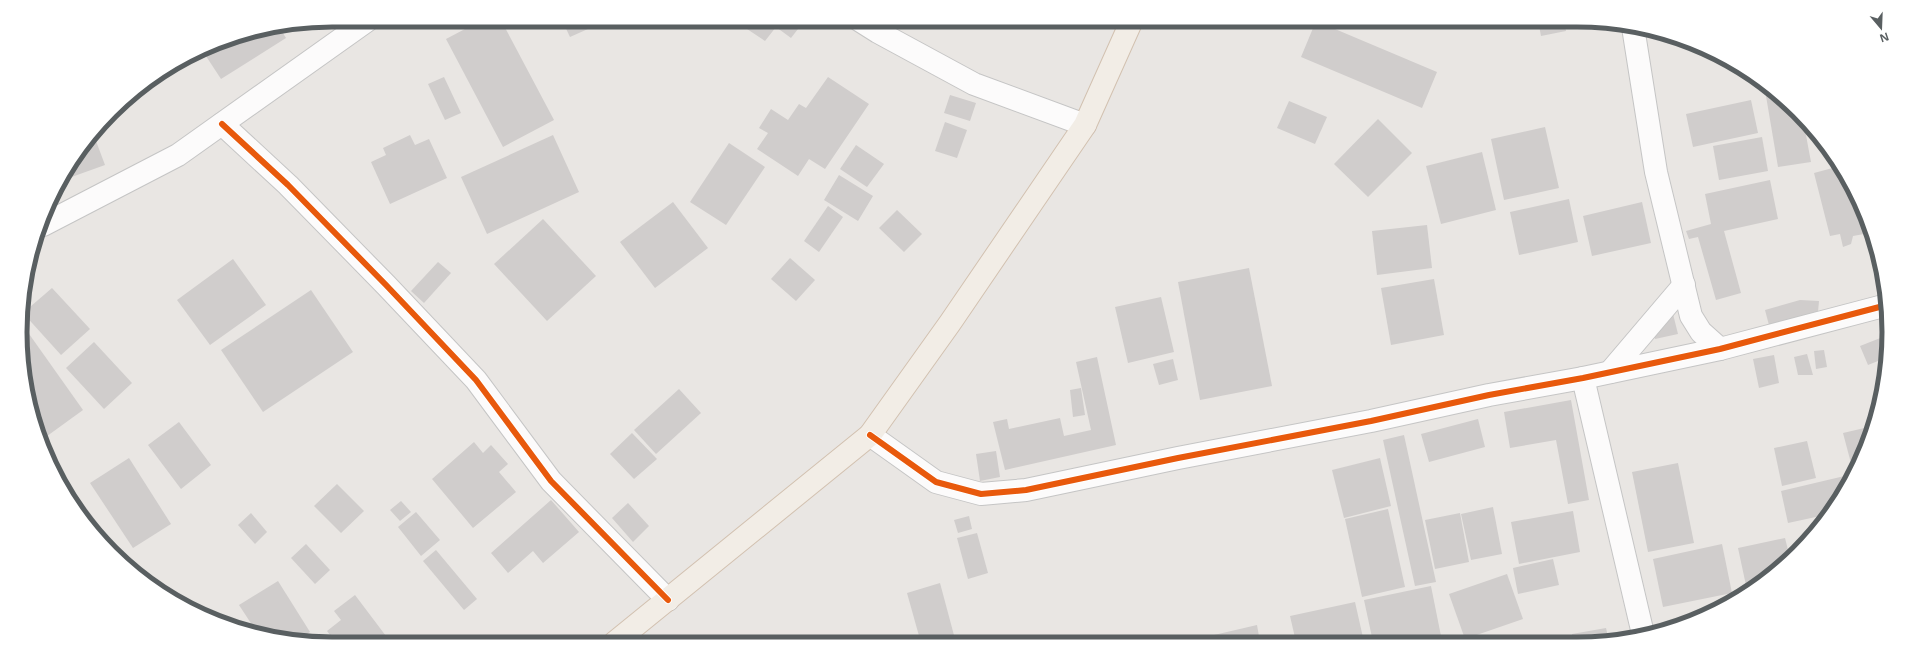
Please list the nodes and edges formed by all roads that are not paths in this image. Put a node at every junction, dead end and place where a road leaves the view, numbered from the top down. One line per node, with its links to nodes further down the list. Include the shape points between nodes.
1 (358, 27): 5 (street)
2 (870, 27): 6 (street, via 974,84)
3 (1129, 27): 6 (main road)
4 (1634, 33): 8 (street, via 1656,172)
5 (222, 124): 7 (street, via 178,155); 14 (street, via 288,185 476,380 551,481)
6 (1085, 125): 13 (main road)
7 (47, 223)
8 (1684, 285): 10 (street, via 1691,316 1701,332); 11 (street)
9 (1881, 308): 10 (street)
10 (1720, 349): 11 (street)
11 (1610, 372): 12 (street)
12 (1583, 378): 13 (street, via 1488,395 1363,423 1026,490 981,494 936,482); 15 (street)
13 (870, 435): 14 (main road)
14 (668, 600): 16 (main road)
15 (1642, 630)
16 (622, 637)

